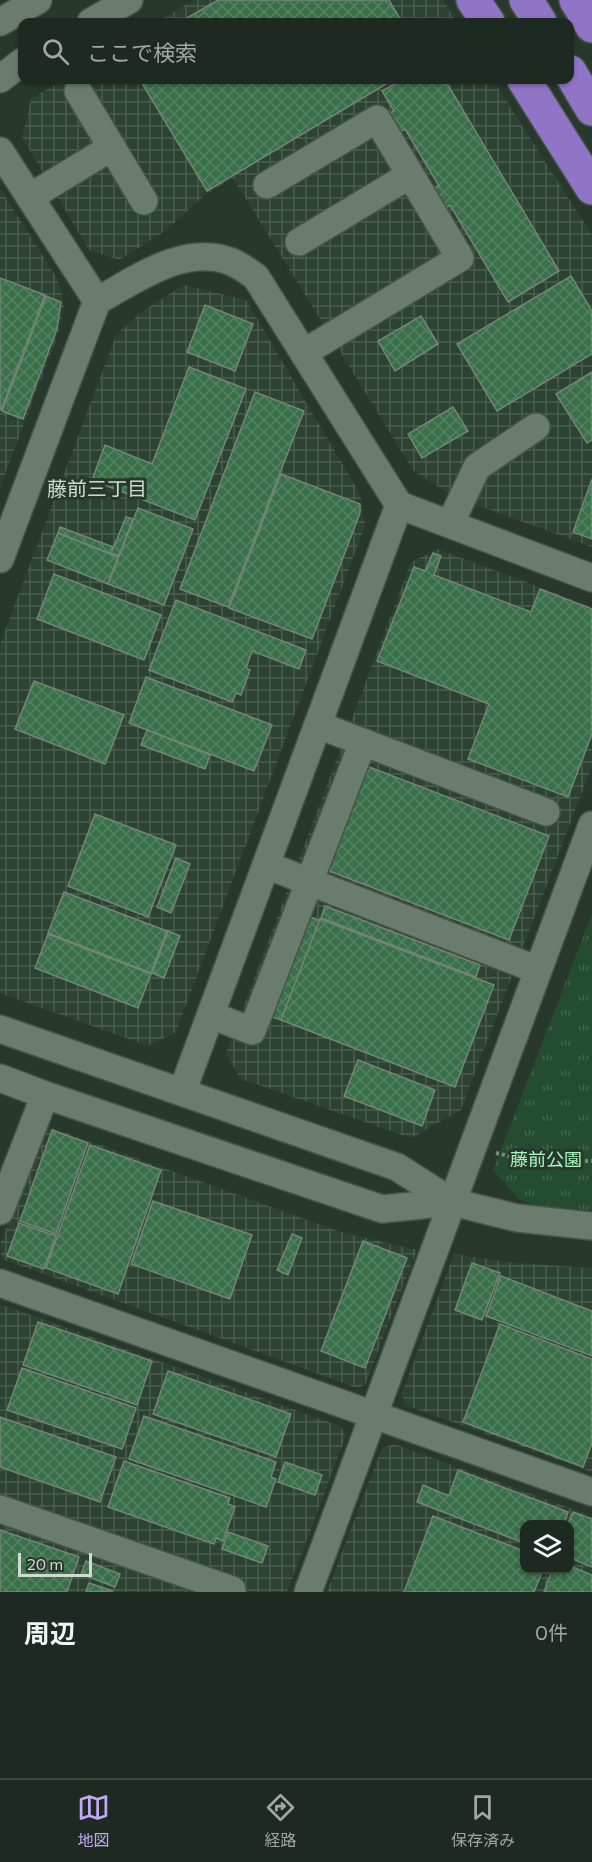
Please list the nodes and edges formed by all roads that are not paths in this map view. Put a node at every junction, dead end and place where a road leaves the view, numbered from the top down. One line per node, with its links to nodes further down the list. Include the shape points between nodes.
1 (38, 0): 9 (street)
2 (129, 0): 6 (street)
3 (473, 0): 7 (highway)
4 (526, 0): 8 (highway)
5 (576, 0): 10 (highway)
6 (98, 18)
7 (485, 18)
8 (537, 18)
9 (0, 22)
10 (592, 26)
11 (18, 65): 12 (street)
12 (0, 79)
13 (574, 79): 16 (highway)
14 (527, 84): 21 (highway)
15 (78, 91): 17 (street)
16 (592, 109)
17 (112, 147): 22 (street); 23 (street)
18 (0, 151): 22 (street)
19 (410, 176): 20 (street, via 377,119); 24 (street); 26 (street, via 460,258)
20 (267, 185)
21 (592, 188)
22 (30, 197): 25 (street)
23 (144, 201)
24 (300, 242)
25 (97, 301): 26 (street, via 164,265 201,256 232,262 256,277); 30 (street)
26 (304, 352): 28 (street)
27 (536, 427): 29 (street, via 477,467)
28 (399, 505): 29 (street); 32 (street)
29 (450, 524): 31 (street)
30 (0, 560)
31 (592, 578)
32 (318, 725): 33 (street); 36 (street)
33 (363, 742): 34 (street); 37 (street)
34 (546, 812)
35 (592, 825): 38 (street)
36 (266, 865): 37 (street); 39 (street)
37 (310, 882): 38 (street); 39 (street, via 252,1031)
38 (538, 970): 44 (street)
39 (211, 1015): 42 (street)
40 (0, 1029): 42 (street)
41 (0, 1078): 43 (street)
42 (182, 1092): 44 (street, via 397,1167)
43 (45, 1095): 44 (street, via 382,1209); 45 (street)
44 (452, 1202): 46 (street, via 517,1218); 48 (street)
45 (0, 1211)
46 (592, 1226)
47 (0, 1283): 48 (street)
48 (374, 1415): 49 (street); 52 (street)
49 (592, 1492)
50 (0, 1509): 51 (street)
51 (232, 1590)
52 (308, 1592)

